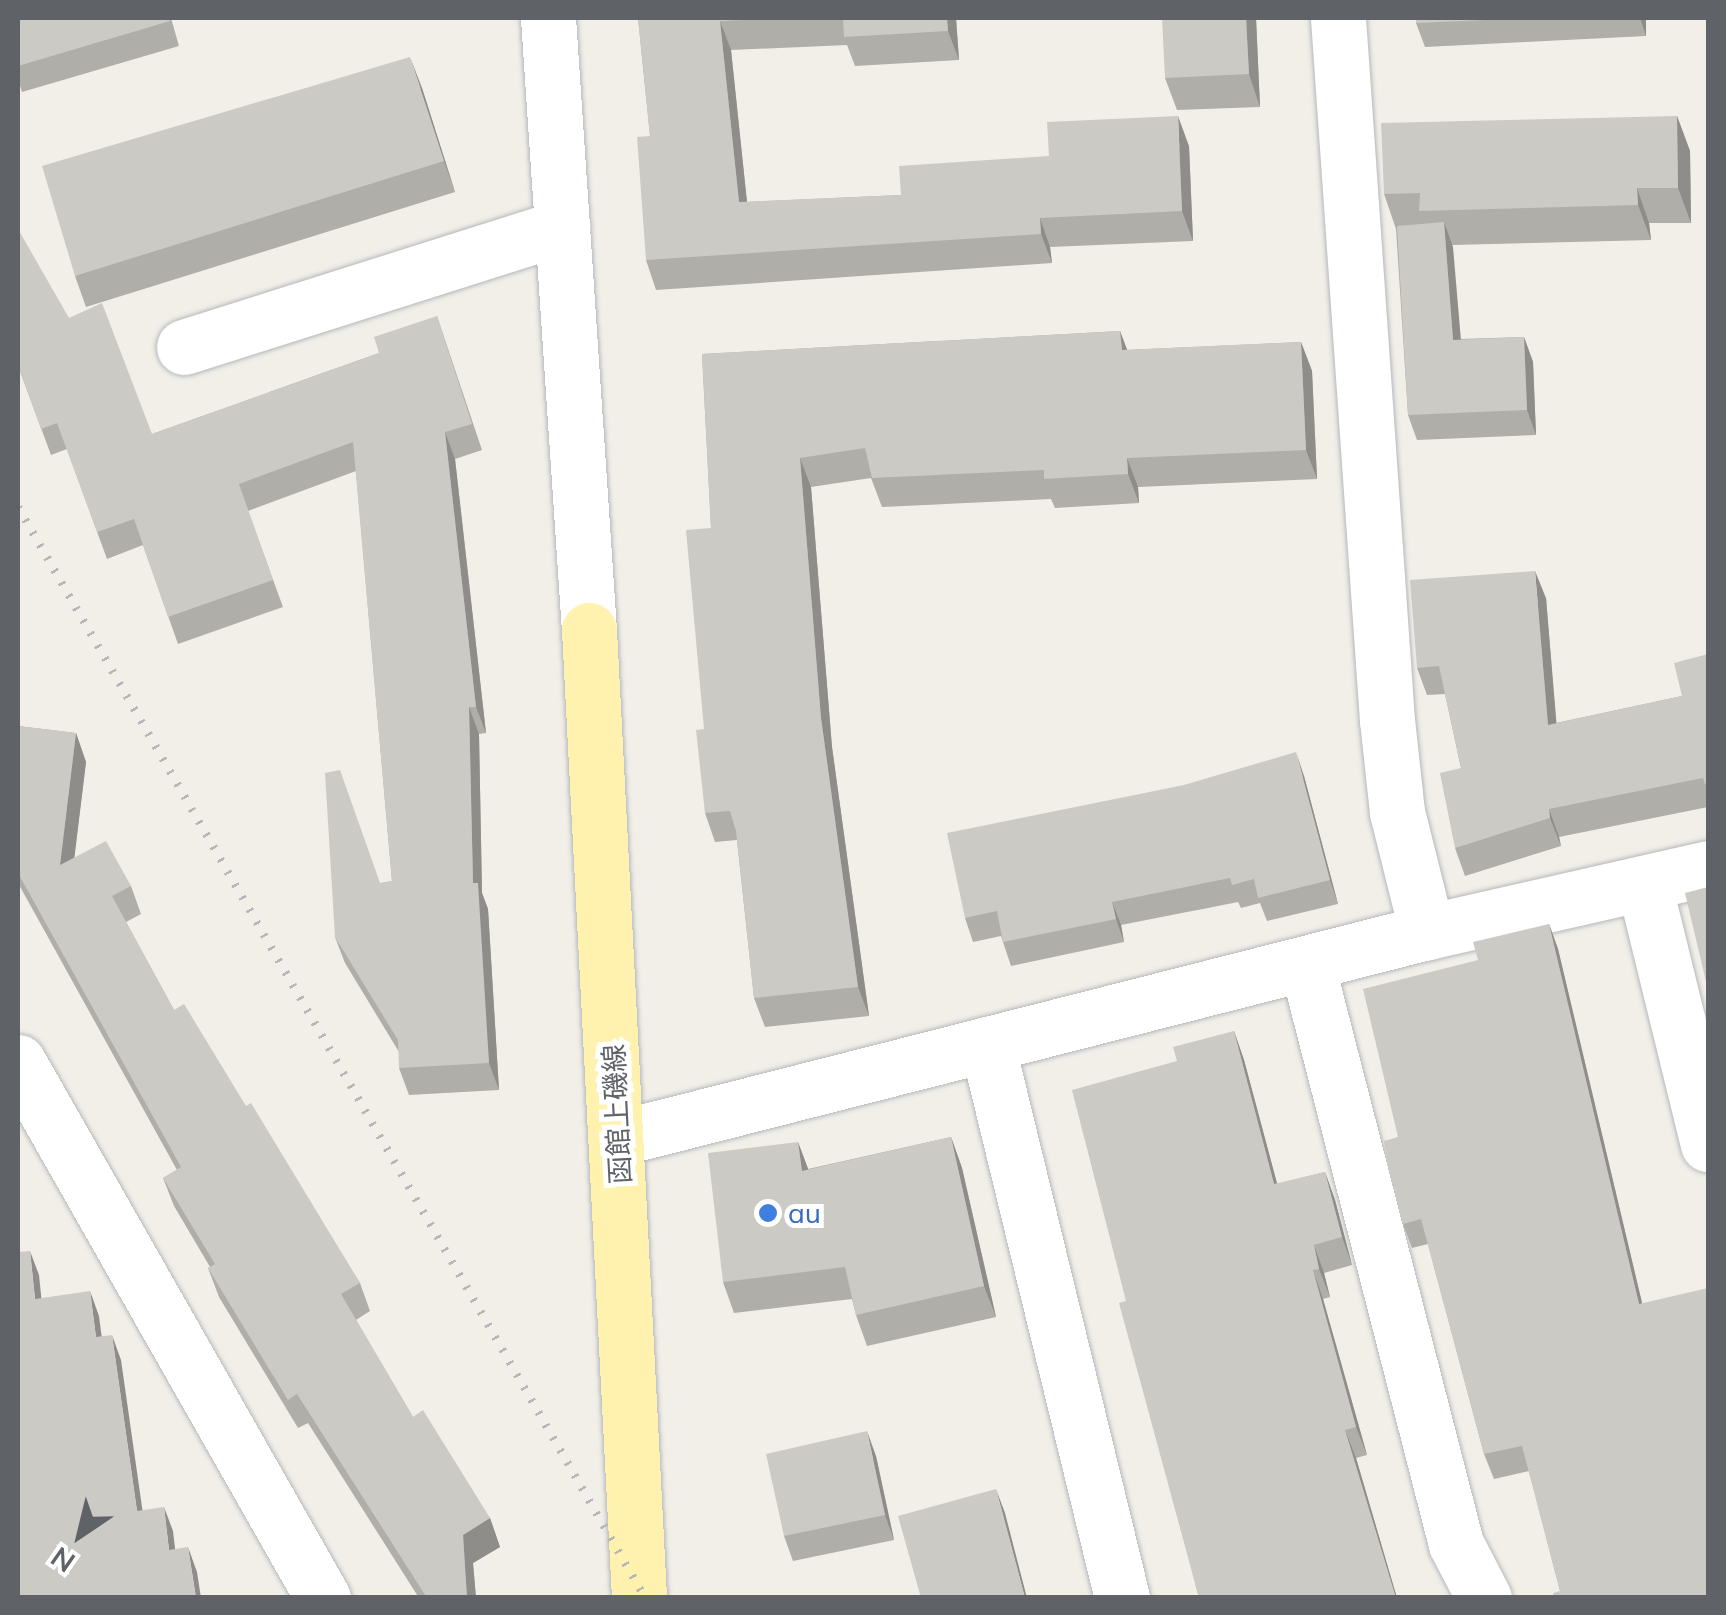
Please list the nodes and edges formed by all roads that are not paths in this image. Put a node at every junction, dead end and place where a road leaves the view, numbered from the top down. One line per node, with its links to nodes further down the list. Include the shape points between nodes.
1 (548, 18): 3 (street)
2 (1338, 18): 8 (street, via 1387,720 1397,812)
3 (562, 226): 4 (street); 5 (street)
4 (184, 347)
5 (590, 630): 12 (main road, 函館上磯線)
6 (1708, 868): 7 (street)
7 (1644, 884): 8 (street); 13 (street)
8 (1427, 932): 9 (street)
9 (1308, 965): 10 (street); 17 (street, via 1456,1544)
10 (987, 1044): 12 (street); 16 (street)
11 (18, 1062): 14 (street)
12 (620, 1138): 15 (main road, 函館上磯線)
13 (1708, 1144)
14 (323, 1598)
15 (639, 1598)
16 (1122, 1598)
17 (1484, 1598)

